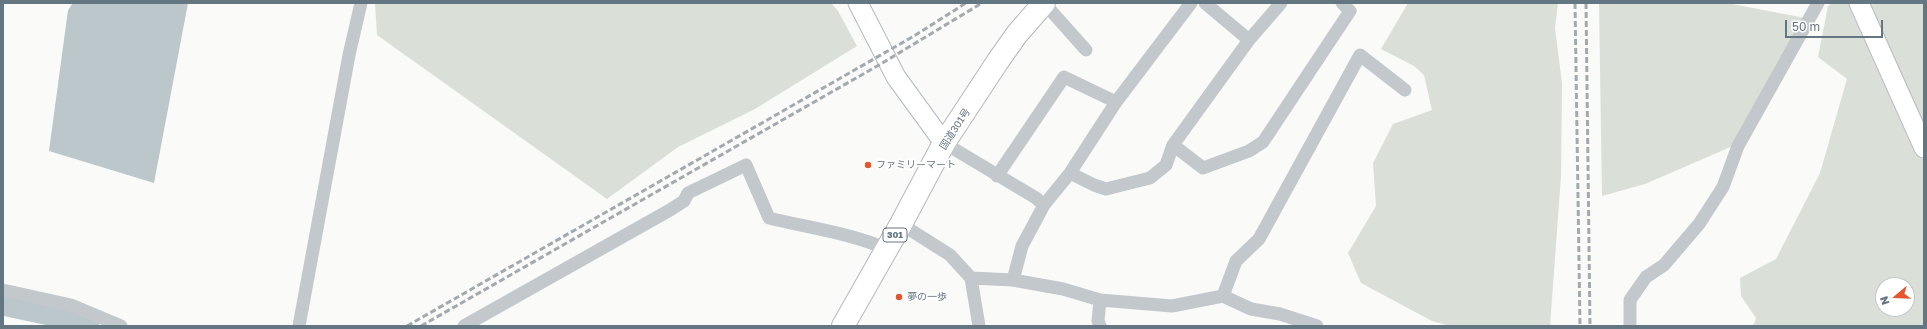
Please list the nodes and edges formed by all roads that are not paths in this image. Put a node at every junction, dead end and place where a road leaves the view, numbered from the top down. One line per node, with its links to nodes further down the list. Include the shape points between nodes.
1 (361, 3): 29 (street)
2 (858, 3): 14 (street, via 896,77)
3 (1044, 3): 11 (street); 14 (highway, 国道301号 / 301, via 998,60)
4 (1191, 3): 13 (street)
5 (1205, 3): 10 (street)
6 (1281, 3): 10 (street)
7 (1342, 3): 15 (street, via 1350,11 1263,142 1249,151 1203,168)
8 (1818, 3): 36 (street, via 1738,146 1723,187 1698,224 1664,265 1646,277 1630,300)
9 (1859, 3): 16 (street)
10 (1249, 40): 15 (street)
11 (1086, 50)
12 (1406, 90): 25 (street, via 1360,55 1259,239 1236,261)
13 (1116, 102): 17 (street); 18 (street, via 1064,77)
14 (944, 143): 18 (street); 20 (highway, 国道301号 / 301)
15 (1172, 145): 17 (street, via 1166,165 1150,178 1106,189)
16 (1924, 148)
17 (1070, 173): 19 (street)
18 (997, 176): 19 (street)
19 (1044, 205): 23 (street, via 1022,246)
20 (902, 224): 21 (highway, 国道301号 / 301); 22 (street, via 950,255)
21 (887, 249): 30 (street, via 837,232 769,218 746,165 688,193 684,200 670,210); 31 (highway, 国道301号 / 301)
22 (971, 278): 23 (street); 32 (street)
23 (1013, 280): 26 (street)
24 (3, 290): 28 (street, via 71,305)
25 (1223, 296): 26 (street, via 1172,306); 27 (street, via 1251,309)
26 (1100, 300): 33 (street)
27 (1272, 313): 34 (street); 35 (street)
28 (121, 326)
29 (299, 326)
30 (464, 326)
31 (843, 326)
32 (979, 326)
33 (1100, 326)
34 (1279, 326)
35 (1317, 326)
36 (1630, 326)

